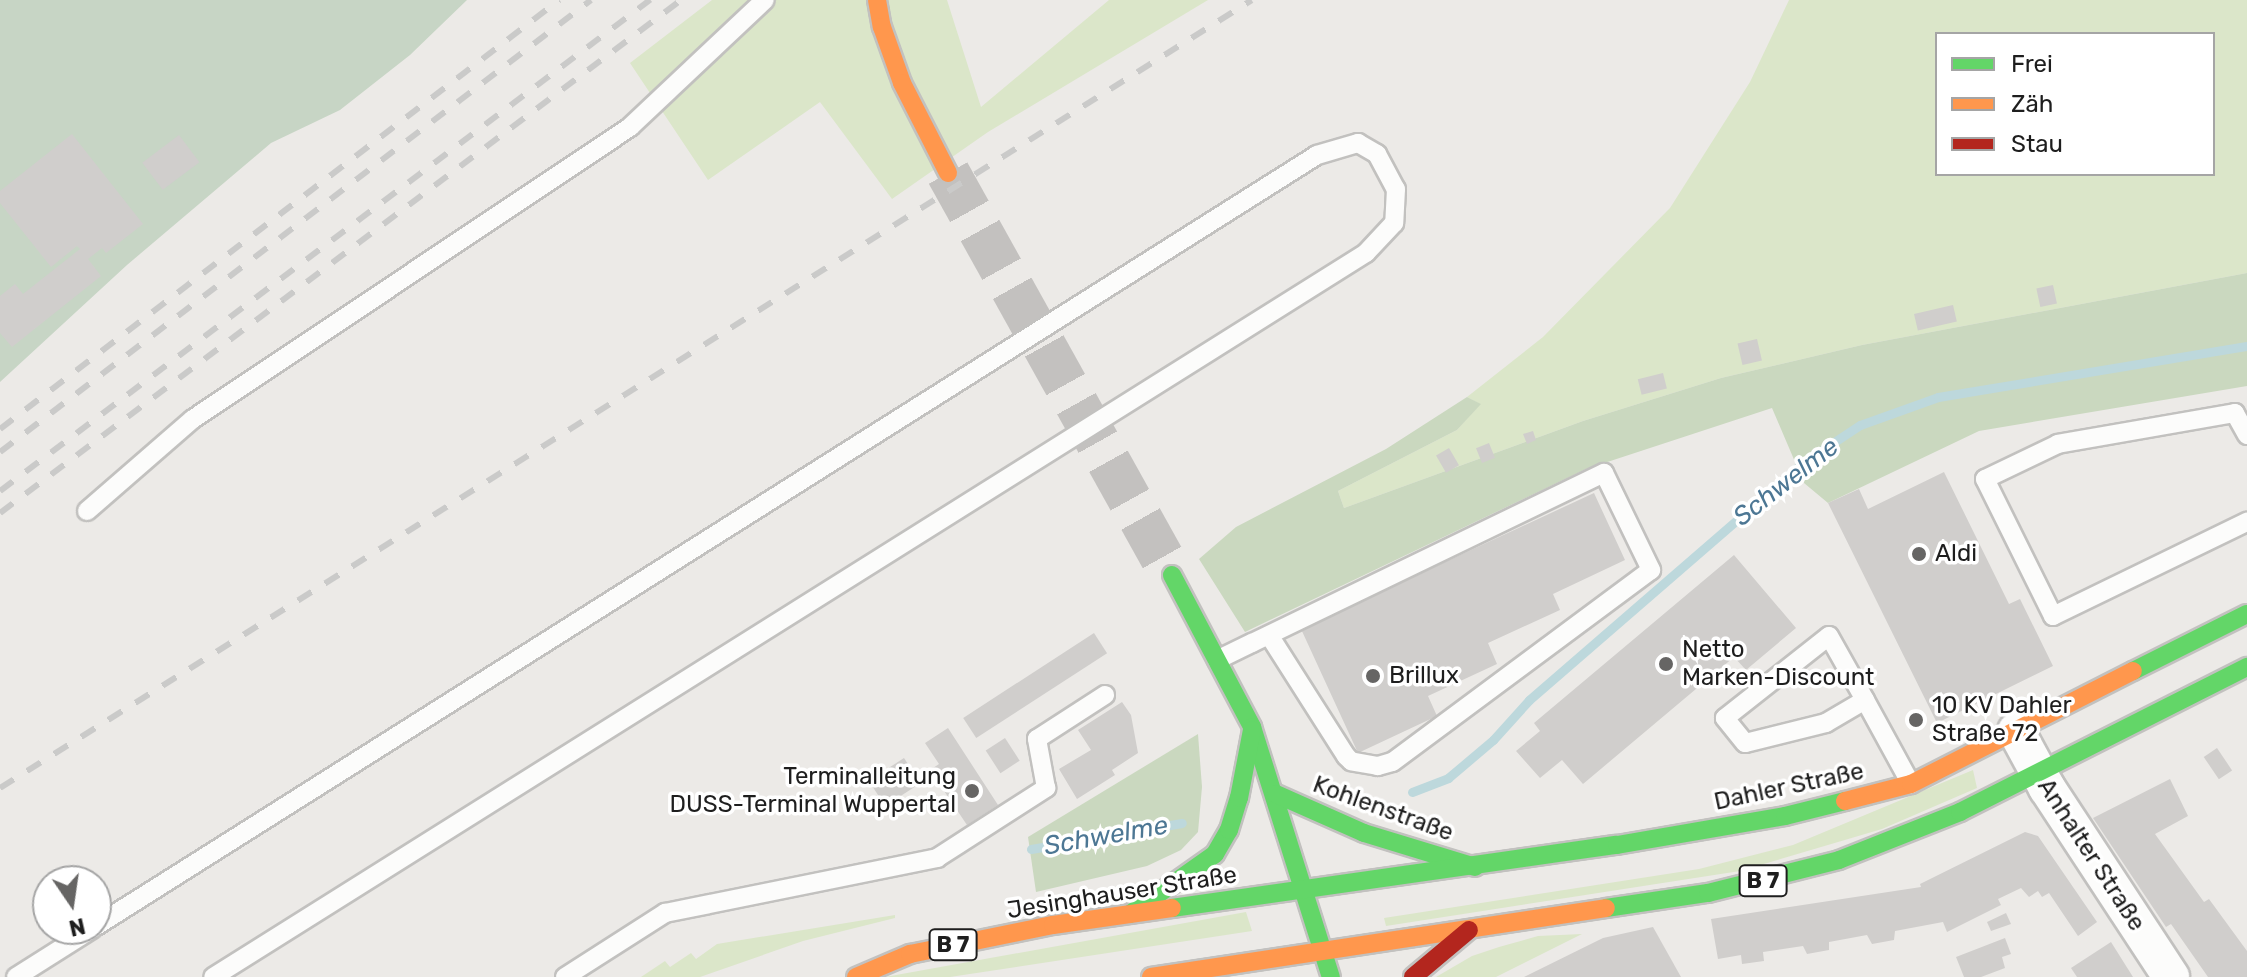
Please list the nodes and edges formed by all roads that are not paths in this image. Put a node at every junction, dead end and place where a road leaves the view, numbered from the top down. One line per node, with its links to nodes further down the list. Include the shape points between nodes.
1 (765, 0): 5 (lane, via 630,127 193,419)
2 (877, 0): 3 (main road, via 902,83)
3 (948, 173)
4 (2247, 435): 6 (lane, via 2235,413 2058,444 1985,479 2053,616)
5 (87, 511)
6 (2247, 522)
7 (1172, 575): 10 (main road, Kohlenstraße)
8 (2247, 614): 15 (main road, Dahler Straße / B 7)
9 (1269, 635): 9 (lane, via 1346,756 1378,766 1392,762 1651,570 1604,473); 10 (lane)
10 (1217, 660): 14 (main road, Kohlenstraße)
11 (2247, 667): 16 (main road, B 7)
12 (1105, 695): 29 (lane, via 1037,739 1046,788 937,858 665,913)
13 (1865, 700): 13 (lane, via 1829,636 1725,718 1745,743 1826,723); 17 (lane)
14 (1252, 727): 18 (main road, Kohlenstraße); 21 (main road, via 1239,798 1215,854)
15 (2016, 731): 16 (street, Anhalter Straße); 17 (main road, Dahler Straße / B 7)
16 (2039, 774): 23 (main road, B 7, via 1852,855 1773,879); 33 (street, Anhalter Straße)
17 (1911, 784): 19 (main road, Dahler Straße / B 7, via 1785,816)
18 (1276, 794): 19 (main road, Kohlenstraße, via 1364,833); 20 (main road, Kohlenstraße)
19 (1475, 867): 20 (main road, Dahler Straße / B 7)
20 (1305, 891): 21 (main road, Jesinghauser Straße / B 7); 25 (main road, Kohlenstraße)
21 (1130, 914): 30 (main road, Jesinghauser Straße / B 7, via 910,954)
22 (112, 917): 28 (lane, via 1317,155 1358,143 1377,154 1396,189 1394,223 1366,253)
23 (1471, 929): 25 (main road, B 7); 32 (main road)
24 (67, 945): 27 (lane)
25 (1324, 951): 26 (main road, B 7); 31 (main road, Kohlenstraße)
26 (1165, 976)
27 (16, 977)
28 (213, 977)
29 (565, 977)
30 (856, 977)
31 (1331, 977)
32 (1413, 977)
33 (2171, 977)

